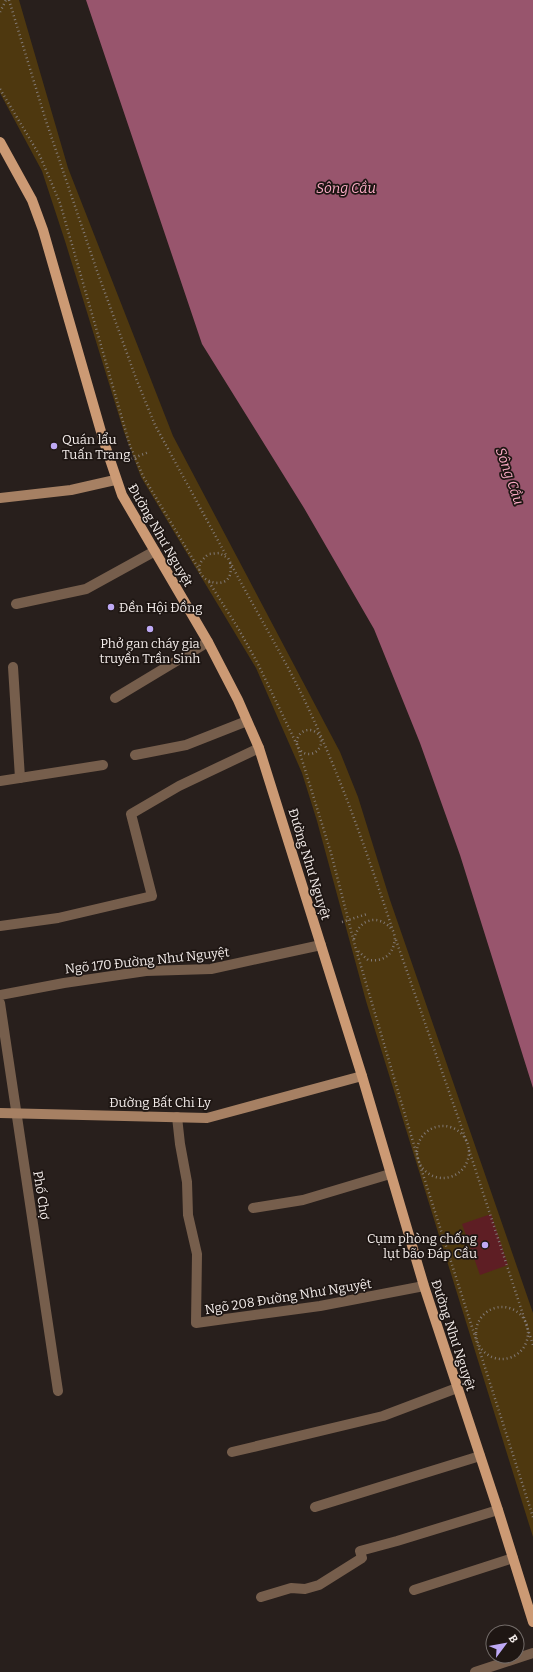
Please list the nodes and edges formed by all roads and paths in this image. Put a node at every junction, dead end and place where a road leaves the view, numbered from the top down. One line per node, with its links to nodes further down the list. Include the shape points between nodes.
1 (6, 0): 3 (path)
2 (9, 0): 13 (path, via 46,121 137,381 162,438)
3 (0, 12)
4 (0, 89): 8 (path, via 40,156 60,203 130,446)
5 (0, 142): 6 (main road, Đường Như Nguyệt)
6 (3, 153): 10 (main road, Đường Như Nguyệt, via 32,200 43,230)
7 (149, 452): 8 (path)
8 (136, 457): 9 (path); 15 (path, via 147,482)
9 (131, 459)
10 (115, 480): 11 (street, via 71,490); 12 (main road, Đường Như Nguyệt)
11 (0, 498)
12 (155, 551): 17 (street, via 86,588); 18 (main road, Đường Như Nguyệt)
13 (228, 558): 14 (path); 15 (path, via 219,553 208,554 201,561)
14 (230, 563): 16 (path, via 230,572 225,580 216,584); 22 (path, via 303,697)
15 (200, 571): 16 (path)
16 (209, 582): 23 (path, via 238,628)
17 (16, 604)
18 (208, 642): 20 (street); 21 (main road, Đường Như Nguyệt)
19 (13, 668): 27 (street)
20 (115, 698)
21 (247, 721): 24 (main road, Đường Như Nguyệt); 25 (street, via 186,745)
22 (320, 735): 23 (path, via 313,730 302,732 298,738); 23 (path, via 322,743 315,753 307,754); 33 (path, via 356,821)
23 (298, 746): 30 (path, via 331,853)
24 (259, 748): 32 (street, via 179,786 131,814 152,896 58,918); 35 (main road, Đường Như Nguyệt)
25 (135, 755)
26 (103, 765): 27 (street)
27 (20, 778): 28 (street)
28 (0, 781)
29 (367, 914): 30 (path)
30 (348, 920): 31 (path); 36 (path)
31 (342, 922)
32 (0, 926)
33 (393, 931): 34 (path); 36 (path, via 383,922 370,920 359,927 354,939)
34 (395, 937): 36 (path, via 392,950 382,959 368,960); 43 (path)
35 (321, 944): 37 (street, Ngõ 170 Đường Như Nguyệt, via 211,969 146,971 64,982); 39 (main road, Đường Như Nguyệt)
36 (355, 946): 45 (path)
37 (0, 995)
38 (0, 1003): 41 (street, Phố Chợ)
39 (362, 1076): 42 (street, Đường Bất Chi Ly, via 207,1118); 46 (main road, Đường Như Nguyệt)
40 (0, 1113): 41 (street, Đường Bất Chi Ly)
41 (16, 1115): 42 (street, Đường Bất Chi Ly); 55 (street, Phố Chợ)
42 (178, 1117): 50 (street, Ngõ 208 Đường Như Nguyệt, via 187,1182 188,1215 197,1254 196,1323 320,1306)
43 (467, 1143): 44 (path); 45 (path, via 464,1136 452,1128 436,1127 428,1131 418,1145)
44 (469, 1150): 45 (path, via 462,1171 447,1178 430,1175); 51 (path)
45 (419, 1162): 49 (path)
46 (390, 1174): 47 (street, via 303,1200); 50 (main road, Đường Như Nguyệt)
47 (253, 1208)
48 (475, 1250): 49 (path)
49 (450, 1258): 52 (path)
50 (424, 1286): 54 (main road, Đường Như Nguyệt)
51 (526, 1323): 52 (path, via 510,1308 494,1308 481,1317 476,1329); 52 (path, via 527,1338 520,1351 513,1356 496,1358 488,1355); 53 (path)
52 (477, 1342): 60 (path)
53 (533, 1345)
54 (457, 1388): 56 (street, via 383,1416); 57 (main road, Đường Như Nguyệt)
55 (58, 1391)
56 (232, 1452)
57 (480, 1456): 58 (street); 59 (main road, Đường Như Nguyệt)
58 (315, 1507)
59 (498, 1510): 61 (main road, Đường Như Nguyệt); 63 (street, via 360,1551 362,1558 319,1585 304,1589 291,1588)
60 (533, 1517)
61 (513, 1558): 62 (street); 64 (main road, Đường Như Nguyệt)
62 (414, 1590)
63 (261, 1597)
64 (533, 1622)
65 (533, 1653): 66 (street)
66 (475, 1672)

